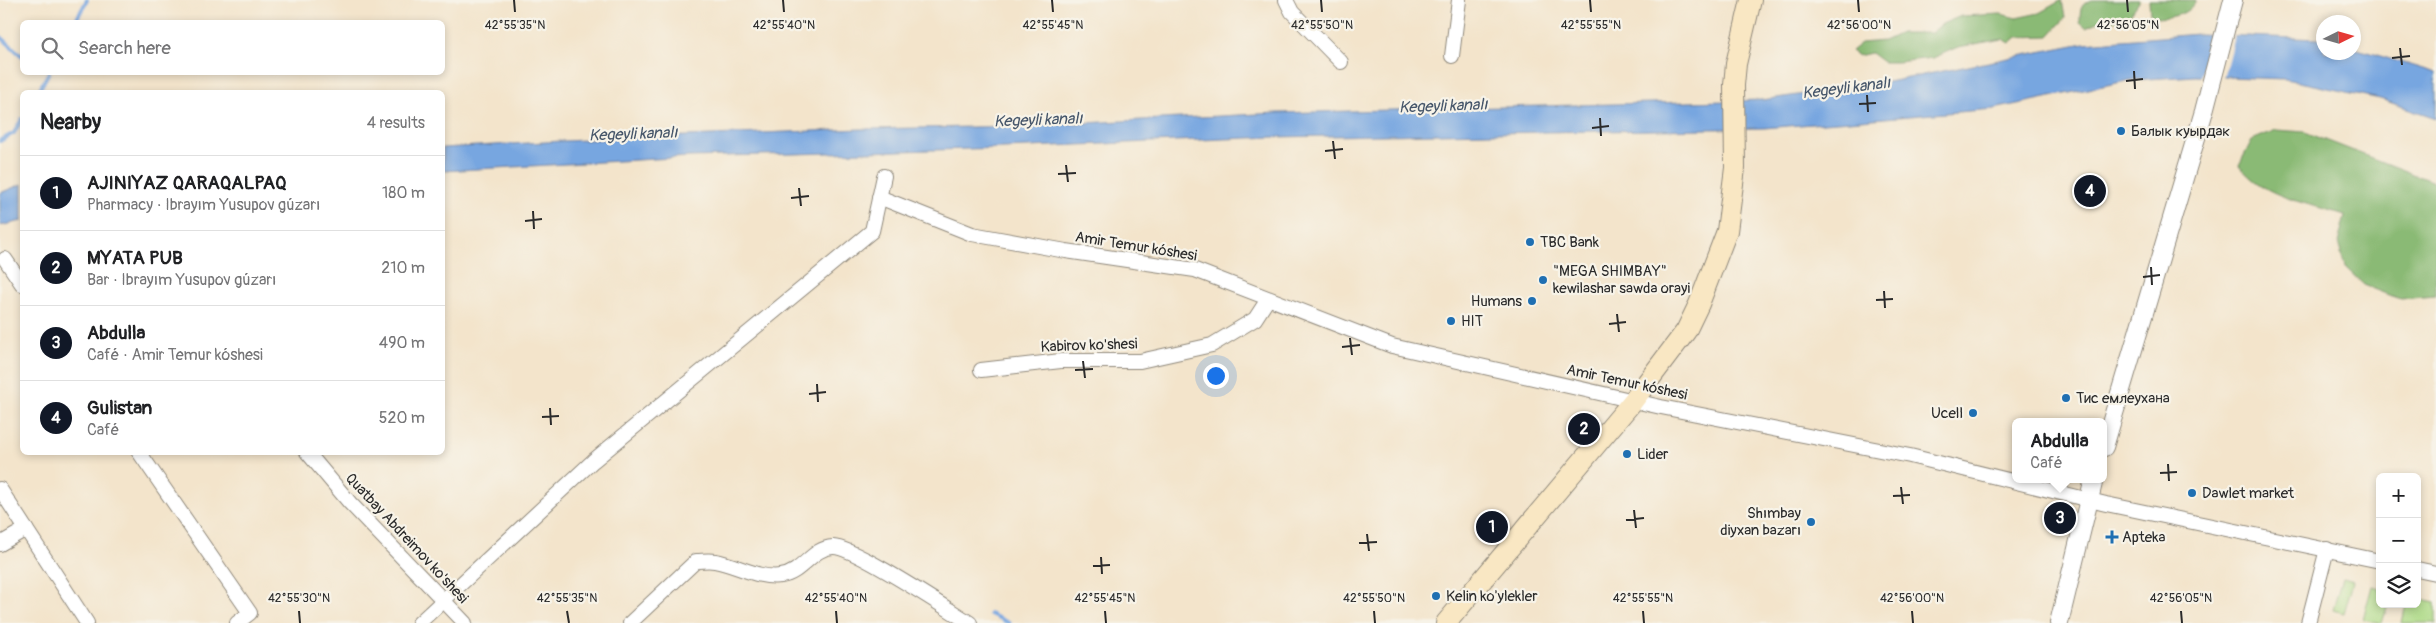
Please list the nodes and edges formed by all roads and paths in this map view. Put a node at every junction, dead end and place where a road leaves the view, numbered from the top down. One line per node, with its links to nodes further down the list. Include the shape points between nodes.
1 (1286, 0): 6 (street, via 1292,12)
2 (1459, 0): 5 (street)
3 (1751, 0): 13 (main road, via 1736,64 1736,144 1727,231 1717,262 1686,331)
4 (2233, 0): 14 (street, via 2204,111)
5 (1452, 56)
6 (1341, 62)
7 (884, 176): 8 (street)
8 (879, 197): 11 (street, Amir Temur kóshesi, via 972,234 1195,270); 28 (street, via 872,231 594,460)
9 (5, 259): 10 (street)
10 (20, 281)
11 (1268, 298): 12 (street, Kabirov ko'shesi, via 1255,320 1212,345 1140,361 1061,362); 13 (street, Amir Temur kóshesi, via 1392,346)
12 (981, 370)
13 (1633, 401): 17 (street, Amir Temur kóshesi, via 1910,456); 35 (main road)
14 (2107, 437)
15 (141, 455): 30 (street, via 250,612)
16 (310, 455): 28 (street, Quatbay Abdreimov ko'shesi, via 350,503)
17 (2012, 481)
18 (2020, 483): 21 (street, Amir Temur kóshesi)
19 (2093, 483): 21 (street)
20 (0, 490): 22 (street)
21 (2089, 500): 24 (street, Amir Temur kóshesi); 36 (street)
22 (26, 528): 23 (street); 29 (street)
23 (0, 544)
24 (2327, 549): 25 (street, Amir Temur kóshesi); 37 (street)
25 (2376, 560)
26 (2421, 570): 27 (street)
27 (2436, 574)
28 (444, 601): 31 (street); 32 (street, Quatbay Abdreimov ko'shesi)
29 (87, 623)
30 (236, 623)
31 (419, 623)
32 (465, 623)
33 (630, 623): 34 (street, via 696,560 715,561 753,574 782,576 798,570 820,550 835,547 857,554)
34 (970, 623)
35 (1446, 623)
36 (2059, 623)
37 (2308, 623)

